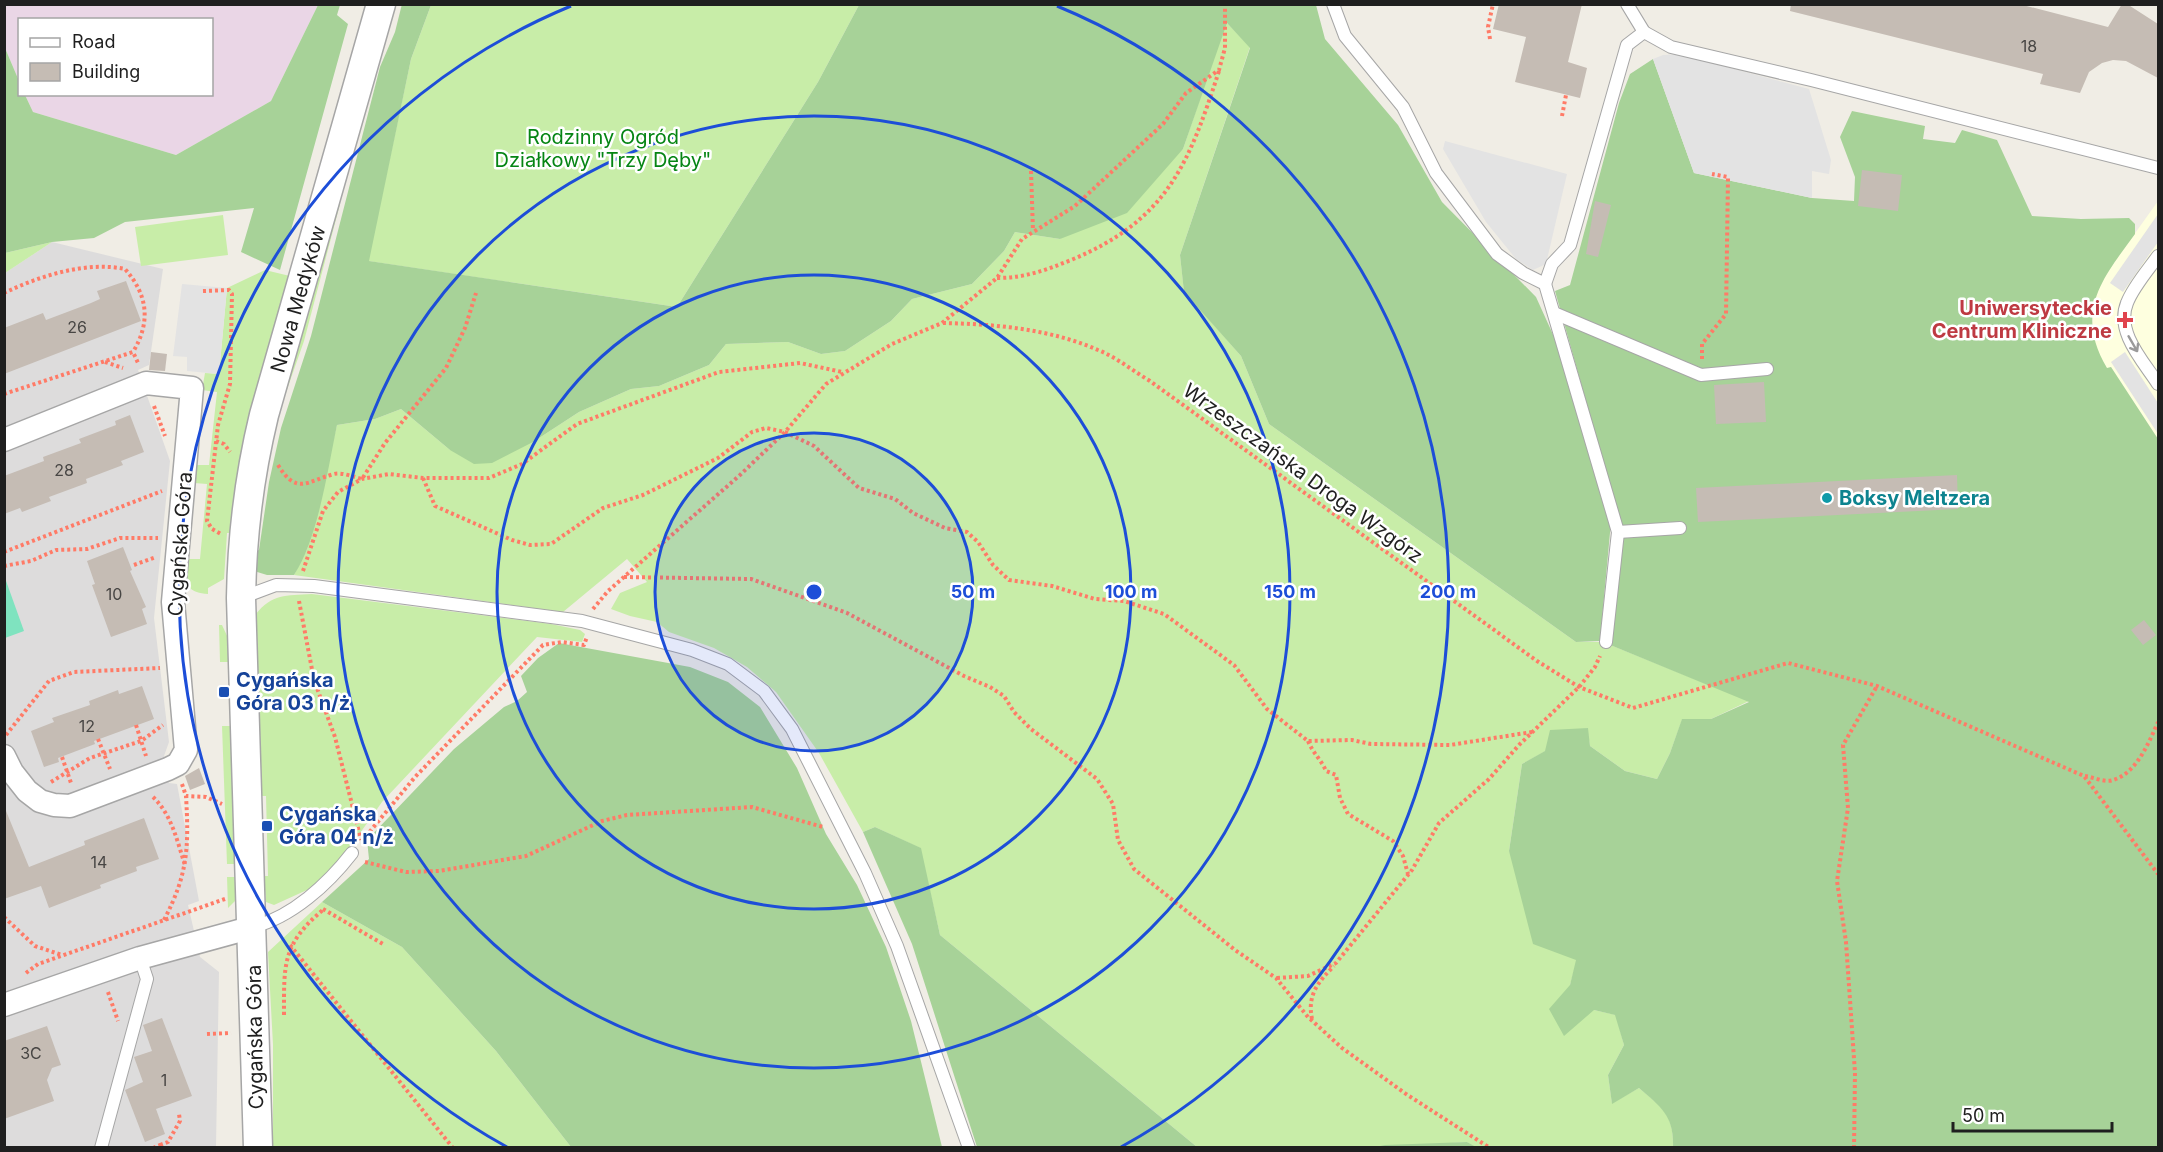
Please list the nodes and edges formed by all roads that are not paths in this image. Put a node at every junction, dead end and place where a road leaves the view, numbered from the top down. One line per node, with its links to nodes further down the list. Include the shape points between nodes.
1 (381, 4): 14 (street, Nowa Medyków, via 259,436 243,528)
2 (1333, 4): 7 (lane, via 1345,36 1403,107 1436,173 1497,254)
3 (1627, 4): 4 (lane)
4 (1644, 32): 5 (lane, via 1671,47); 7 (lane, via 1627,45 1570,244 1552,264)
5 (2158, 168)
6 (2158, 256): 10 (lane, one-way to 10, via 2127,302 2124,313 2128,336)
7 (1545, 284): 8 (lane)
8 (1554, 313): 9 (lane, via 1701,375); 13 (lane)
9 (1767, 369)
10 (2158, 384)
11 (4, 440): 16 (street, Cygańska Góra, via 146,383 192,388 173,602 186,750 178,764 168,769 70,806 54,805 32,795)
12 (1680, 528): 13 (lane)
13 (1618, 532): 15 (lane)
14 (241, 598): 18 (street, Cygańska Góra); 23 (lane, via 276,585 297,585 582,621 692,650 728,664 764,691 792,729 848,837 897,946)
15 (1606, 642)
16 (4, 756)
17 (352, 853): 18 (lane, via 320,888 269,923)
18 (253, 927): 19 (street); 22 (street, Cygańska Góra)
19 (140, 958): 20 (street); 21 (lane, via 147,979)
20 (4, 1005)
21 (101, 1148)
22 (258, 1148)
23 (969, 1148)

